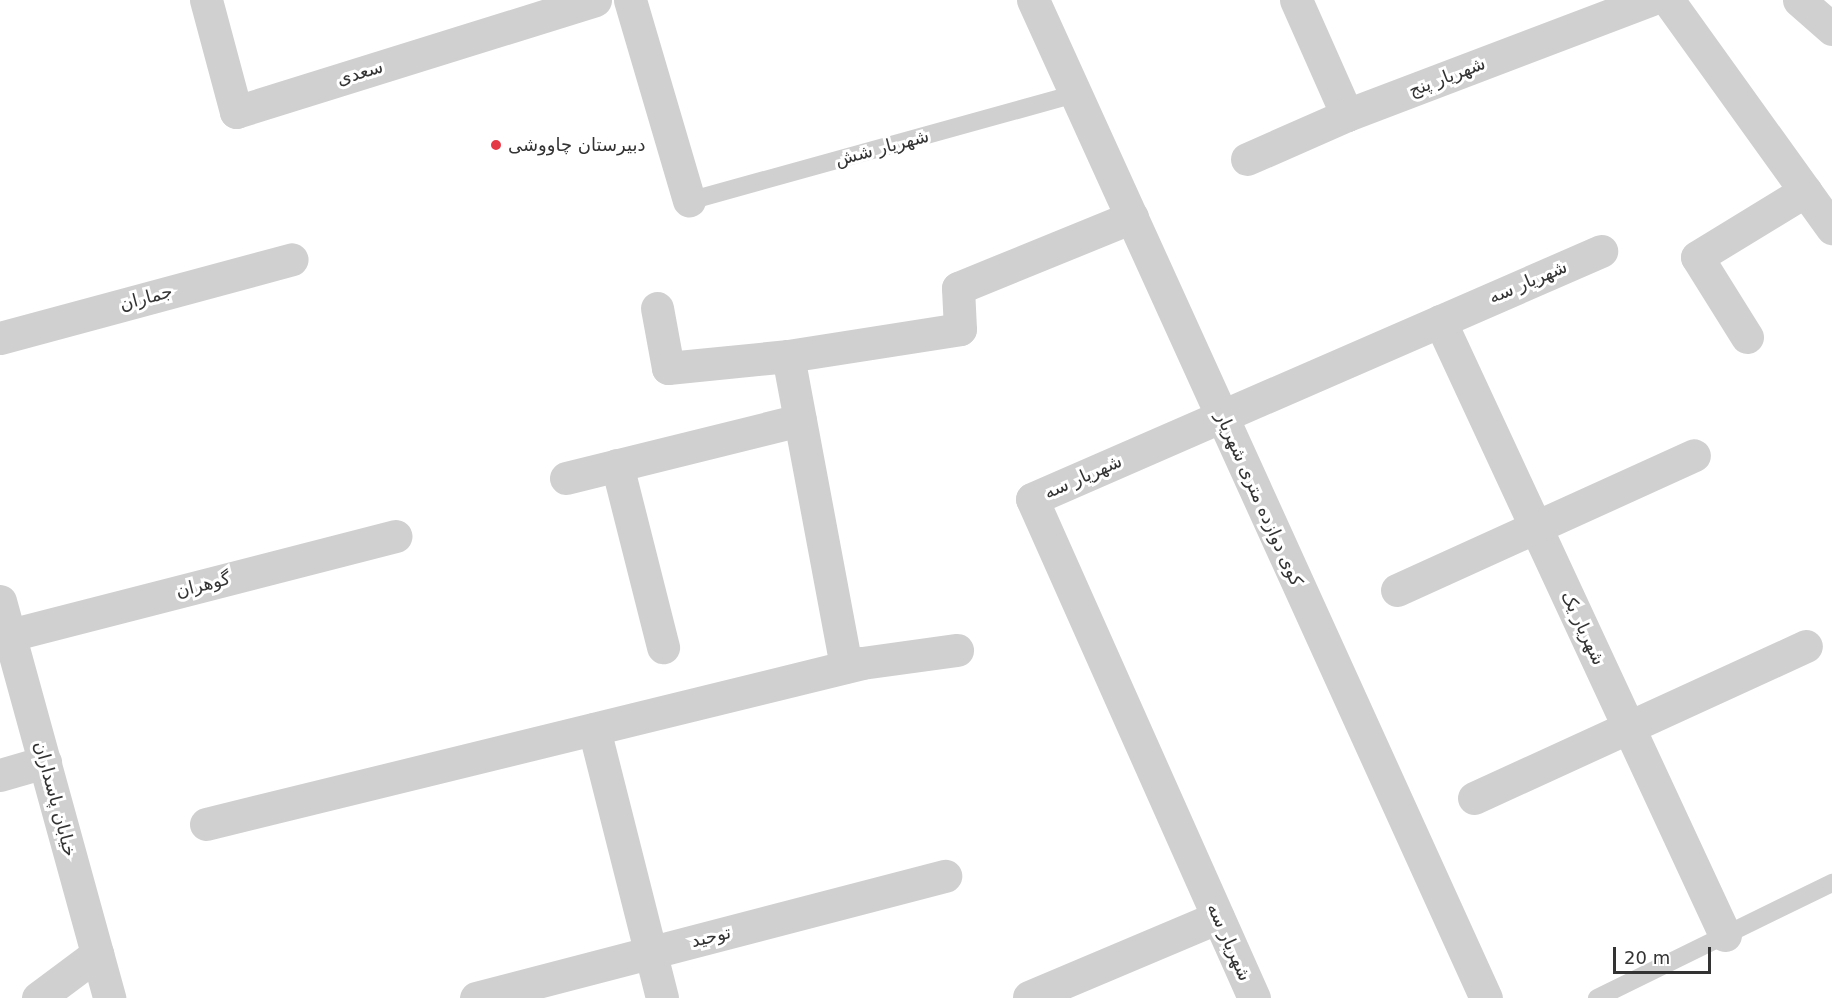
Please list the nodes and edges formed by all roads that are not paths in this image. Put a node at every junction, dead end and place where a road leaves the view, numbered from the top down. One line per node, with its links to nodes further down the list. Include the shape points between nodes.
1 (206, 0): 2 (street, سعدی, via 236,112)
2 (595, 0)
3 (630, 0): 14 (street)
4 (1296, 0): 11 (street)
5 (1650, 0): 11 (street, شهریار پنج)
6 (1668, 0): 13 (street)
7 (1799, 0): 9 (street)
8 (1037, 1): 10 (street, کوی دوازده متری شهریار)
9 (1832, 28)
10 (1074, 94): 14 (lane, شهریار شش); 15 (street, کوی دوازده متری شهریار)
11 (1347, 115): 12 (street, شهریار پنج)
12 (1247, 159)
13 (1805, 190): 16 (street); 21 (street, via 1697,257)
14 (689, 201)
15 (1132, 217): 23 (street, via 958,288 960,329); 24 (street, کوی دوازده متری شهریار)
16 (1832, 228)
17 (1601, 251): 20 (street, شهریار سه)
18 (292, 259): 22 (street, جماران)
19 (657, 308): 23 (street, via 668,368)
20 (1440, 321): 24 (street, شهریار سه); 29 (street, شهریار یک)
21 (1747, 337)
22 (0, 338)
23 (788, 356): 25 (street)
24 (1222, 415): 46 (street, شهریار سه, via 1032,499); 56 (street, کوی دوازده متری شهریار)
25 (800, 420): 27 (street); 37 (street)
26 (1694, 455): 29 (street)
27 (617, 465): 28 (street); 34 (street)
28 (566, 478)
29 (1536, 527): 31 (street); 38 (street, شهریار یک)
30 (395, 536): 35 (street, گوهران)
31 (1397, 590)
32 (0, 601): 35 (street, خیابان پاسداران)
33 (1806, 646): 38 (street)
34 (663, 647)
35 (9, 650): 40 (street, خیابان پاسداران)
36 (957, 650): 37 (street)
37 (846, 667): 39 (street)
38 (1629, 726): 42 (street); 47 (street, شهریار یک)
39 (594, 729): 43 (street); 48 (street)
40 (45, 762): 41 (street); 49 (street, خیابان پاسداران)
41 (0, 776)
42 (1474, 798)
43 (206, 824)
44 (945, 876): 48 (street, توحید)
45 (1832, 883): 47 (lane)
46 (1218, 917): 54 (street); 55 (street, شهریار سه)
47 (1725, 935): 57 (lane)
48 (650, 952): 52 (street, توحید); 53 (street)
49 (97, 954): 50 (street); 51 (street, خیابان پاسداران)
50 (38, 998)
51 (109, 998)
52 (476, 998)
53 (662, 998)
54 (1029, 998)
55 (1254, 998)
56 (1485, 998)
57 (1597, 998)

